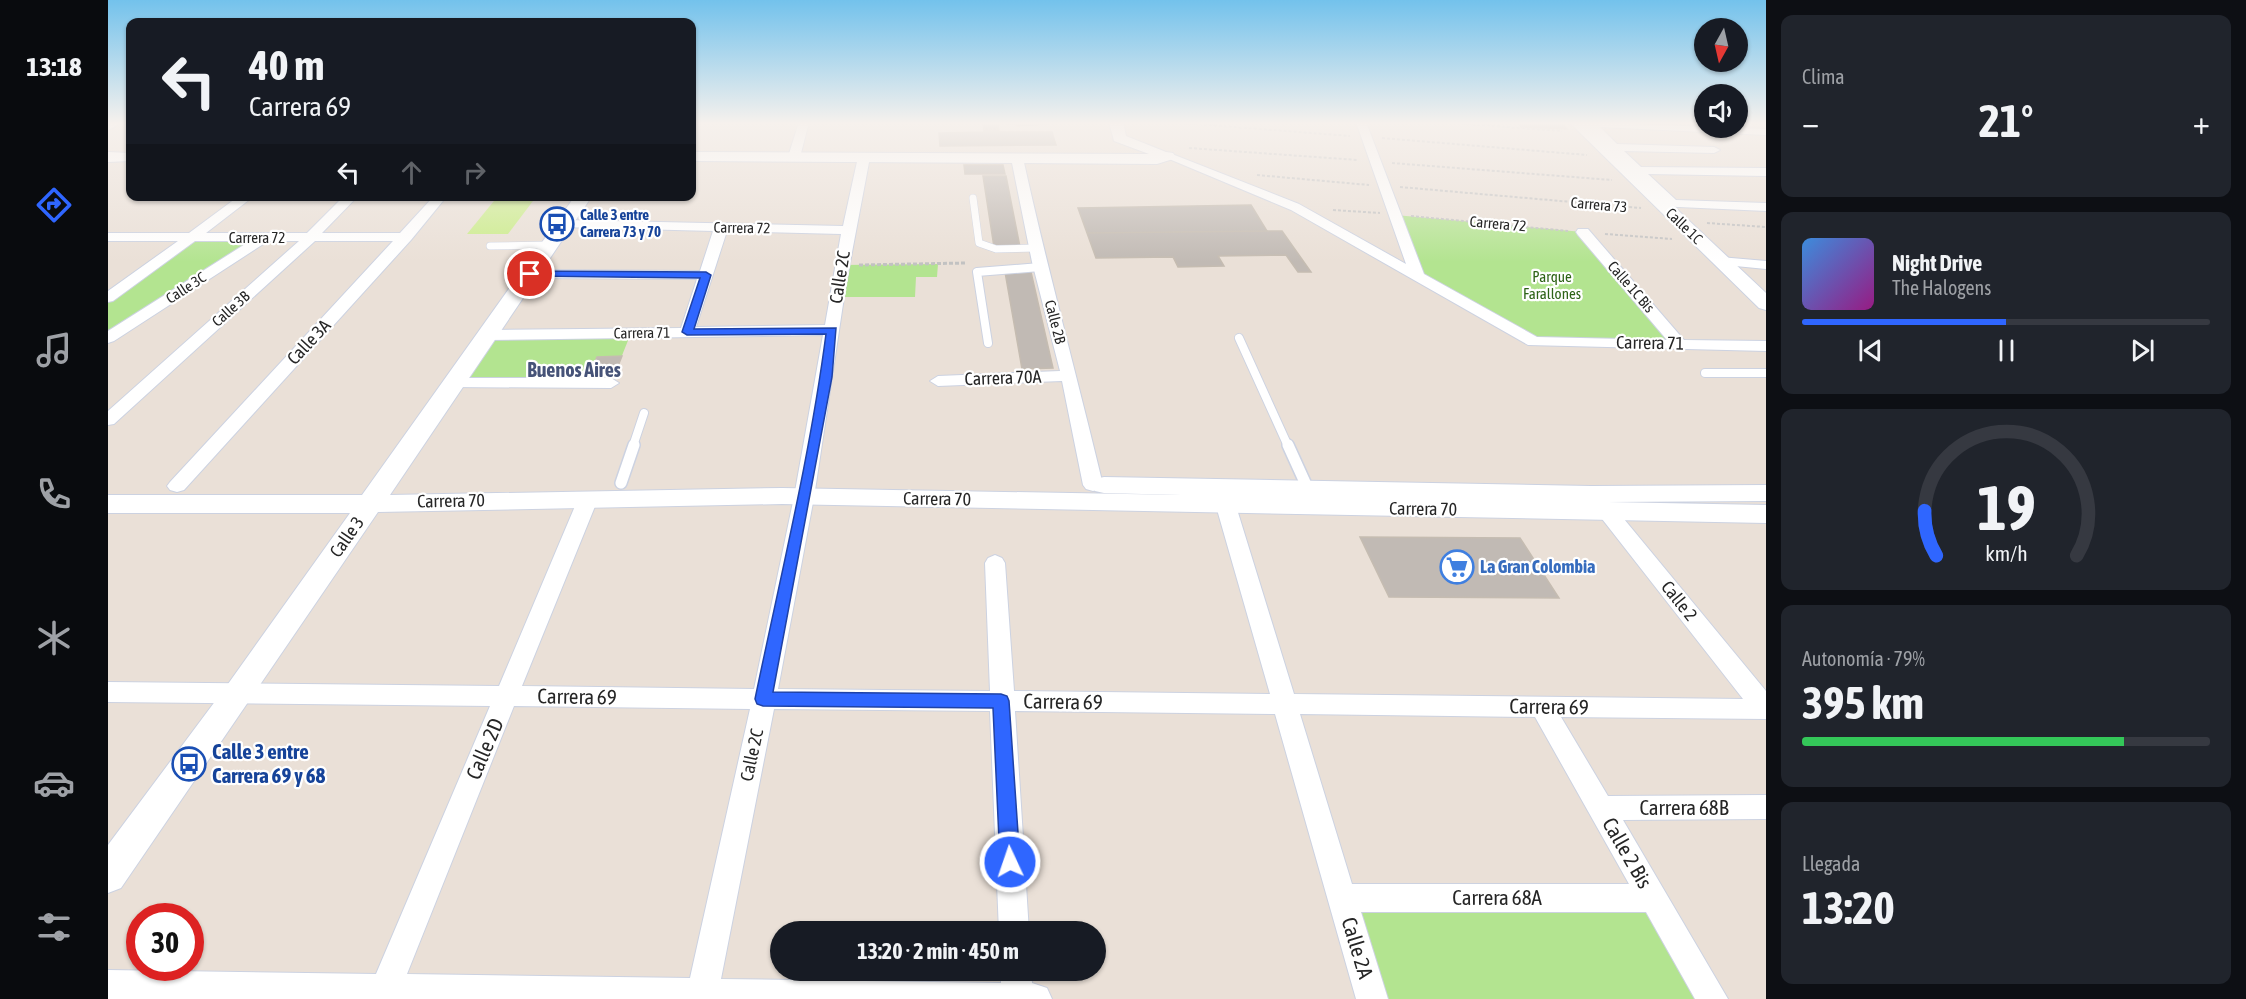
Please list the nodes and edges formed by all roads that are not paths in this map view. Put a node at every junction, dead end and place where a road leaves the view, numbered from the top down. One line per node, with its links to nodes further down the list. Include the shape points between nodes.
1 (861, 169): 17 (street, Calle 2C)
2 (1019, 169): 26 (street, Calle 2B)
3 (1199, 169): 31 (street, via 1295,207)
4 (1378, 169): 31 (street)
5 (1630, 169): 14 (street, Calle 1C)
6 (1636, 170): 7 (street); 14 (street)
7 (1766, 172)
8 (973, 198): 26 (lane, via 979,243 996,249)
9 (241, 201): 20 (street)
10 (347, 201): 21 (street, Calle 3B)
11 (437, 201): 22 (street, Calle 3A)
12 (581, 201): 15 (street, Calle 3)
13 (1766, 207): 14 (street)
14 (1671, 210): 27 (street, Calle 1C)
15 (565, 224): 16 (street, Carrera 72); 24 (street, Calle 3)
16 (721, 228): 17 (street, Carrera 72); 32 (street)
17 (847, 230): 35 (street, Calle 2C)
18 (1583, 232): 41 (street, Calle 1C Bis)
19 (108, 237): 20 (street, Carrera 72)
20 (193, 237): 23 (street, Carrera 72); 33 (street)
21 (310, 237): 22 (street, Carrera 72); 23 (street, Carrera 72); 50 (street, Calle 3B)
22 (406, 237): 54 (street, Calle 3A)
23 (264, 238): 38 (street, Calle 3C)
24 (550, 245): 25 (lane); 30 (street, Calle 3)
25 (490, 246)
26 (1036, 248): 29 (street, Calle 2B)
27 (1720, 261): 28 (street); 34 (street, Calle 1C)
28 (1766, 265)
29 (1040, 267): 40 (lane, via 977,272); 45 (street, Calle 2B)
30 (530, 274): 32 (street); 37 (street, Calle 3)
31 (1417, 274): 41 (street, Carrera 71, via 1534,342)
32 (706, 275): 36 (street)
33 (108, 298)
34 (1766, 304)
35 (832, 330): 36 (street, Carrera 71); 55 (street, Calle 2C)
36 (687, 332): 37 (street, Carrera 71)
37 (487, 335): 47 (street, Calle 3)
38 (108, 338)
39 (1239, 338): 56 (lane)
40 (988, 343)
41 (1678, 343): 42 (street, Carrera 71)
42 (1766, 346)
43 (1705, 373): 44 (lane)
44 (1766, 373)
45 (1069, 376): 46 (street, Carrera 70A); 52 (street, Calle 2B)
46 (938, 381)
47 (454, 383): 48 (street); 58 (street, Calle 3)
48 (611, 383)
49 (644, 413): 51 (lane)
50 (108, 420)
51 (621, 483): 55 (street, Carrera 70); 58 (street, Carrera 70)
52 (1093, 485): 55 (street, Carrera 70); 56 (street, Carrera 70)
53 (108, 486): 54 (street, Carrera 70)
54 (177, 486): 58 (street, Carrera 70)
55 (806, 488): 59 (street, Carrera 70); 62 (street, Carrera 70); 68 (street, Calle 2C)
56 (1308, 489): 60 (street, Carrera 70)
57 (1766, 493): 60 (street, Carrera 70)
58 (376, 495): 59 (street, Carrera 70); 61 (street, Carrera 70); 66 (street, Calle 3)
59 (588, 499): 67 (street, Calle 2D)
60 (1599, 503): 62 (street, Carrera 70); 63 (street, Carrera 70); 72 (street, Calle 2)
61 (108, 504)
62 (1226, 506): 70 (street, Calle 2A)
63 (1766, 514)
64 (995, 563): 69 (street)
65 (108, 692): 66 (street, Carrera 69)
66 (239, 693): 67 (street, Carrera 69); 75 (street, Calle 3)
67 (507, 696): 68 (street, Carrera 69); 81 (street, Calle 2D)
68 (763, 699): 69 (street, Carrera 69); 82 (street, Calle 2C)
69 (1001, 701): 70 (street, Carrera 69); 78 (street)
70 (1283, 704): 71 (street, Carrera 69); 76 (street, Calle 2A)
71 (1542, 707): 72 (street, Carrera 69); 74 (street, Calle 2 Bis)
72 (1766, 709)
73 (1766, 807): 74 (street, Carrera 68B)
74 (1601, 808): 77 (street, Calle 2 Bis)
75 (108, 875)
76 (1341, 898): 77 (street, Carrera 68A); 85 (street, Calle 2A)
77 (1653, 898): 86 (street, Calle 2 Bis)
78 (1013, 921)
79 (1016, 981): 83 (street)
80 (108, 985): 81 (street)
81 (383, 994): 82 (street)
82 (702, 997): 83 (street)
83 (1017, 999): 84 (street)
84 (1036, 999)
85 (1372, 999)
86 (1712, 999)

